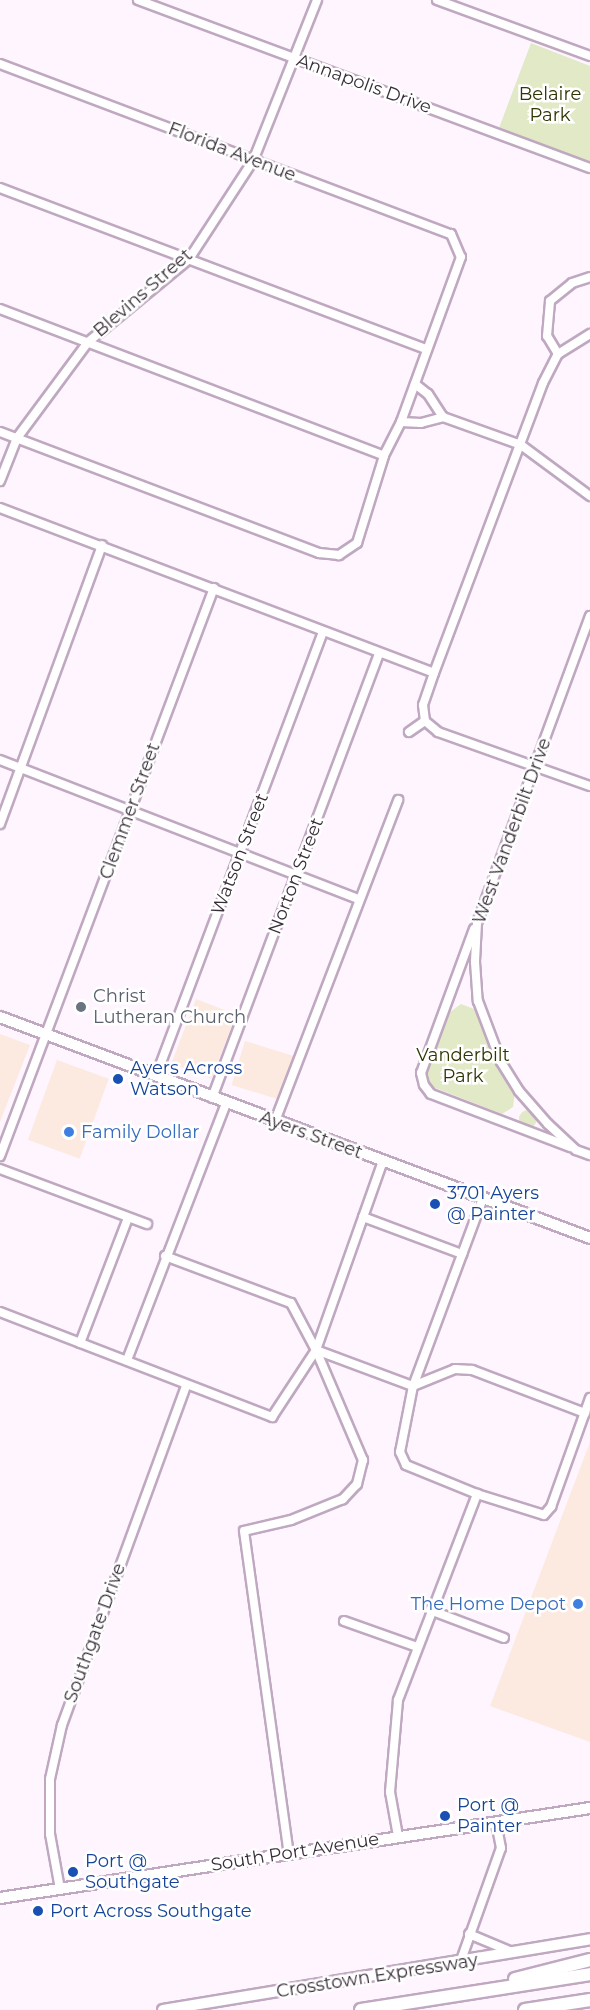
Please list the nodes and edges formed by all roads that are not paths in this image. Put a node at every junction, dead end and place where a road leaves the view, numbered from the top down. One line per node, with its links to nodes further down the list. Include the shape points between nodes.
1 (138, 0): 5 (street, Annapolis Drive)
2 (317, 0): 5 (street, Blevins Street)
3 (437, 0): 4 (street)
4 (589, 55)
5 (295, 58): 7 (street, Blevins Street); 8 (street, Annapolis Drive)
6 (0, 64): 7 (street, Florida Avenue)
7 (253, 161): 10 (street, Blevins Street); 15 (street, Florida Avenue, via 451,234 461,257)
8 (590, 168)
9 (0, 188): 10 (street)
10 (189, 259): 14 (street, Blevins Street); 15 (street)
11 (590, 277): 16 (street, via 572,283 550,301 547,336)
12 (0, 309): 14 (street)
13 (590, 334): 16 (street)
14 (88, 342): 21 (street, Blevins Street); 23 (street)
15 (427, 349): 17 (street)
16 (558, 354): 22 (street)
17 (415, 384): 18 (street, via 428,394); 19 (street)
18 (443, 417): 19 (street, via 421,423); 22 (street)
19 (401, 422): 23 (street)
20 (0, 432): 21 (street)
21 (17, 438): 23 (street, via 319,553 339,555 357,543); 24 (street, Blevins Street)
22 (521, 445): 25 (street); 32 (street)
23 (384, 456)
24 (0, 480)
25 (590, 496)
26 (0, 508): 27 (street)
27 (102, 545): 28 (street); 37 (street)
28 (214, 588): 30 (street); 40 (street, Clemmer Street)
29 (590, 616): 36 (street, West Vanderbilt Drive)
30 (323, 632): 31 (street); 42 (street, Watson Street)
31 (379, 654): 32 (street); 43 (street, Norton Street)
32 (434, 673): 33 (street, via 423,705)
33 (425, 721): 34 (street); 36 (street, via 438,732)
34 (410, 732)
35 (0, 760): 37 (street)
36 (536, 766): 38 (street); 45 (street, West Vanderbilt Drive)
37 (21, 767): 40 (street); 41 (street)
38 (590, 786)
39 (398, 800): 44 (street)
40 (130, 812): 42 (street); 47 (street, Clemmer Street)
41 (0, 824)
42 (241, 852): 43 (street); 48 (street, Watson Street)
43 (297, 873): 44 (street); 49 (street, Norton Street)
44 (359, 899): 51 (street)
45 (477, 923): 52 (street, West Vanderbilt Drive, via 477,991 488,1035 519,1091); 52 (street, via 420,1073 424,1085 431,1094)
46 (0, 1017): 47 (main road, Ayers Street)
47 (47, 1035): 48 (main road, Ayers Street); 54 (street, Clemmer Street)
48 (156, 1076): 49 (main road, Ayers Street)
49 (212, 1098): 50 (main road, Ayers Street)
50 (226, 1103): 51 (main road, Ayers Street); 63 (street)
51 (275, 1121): 55 (main road, Ayers Street)
52 (576, 1150): 53 (street, West Vanderbilt Drive)
53 (590, 1155)
54 (0, 1156)
55 (383, 1161): 57 (main road, Ayers Street); 58 (street)
56 (0, 1169): 59 (street)
57 (483, 1198): 61 (main road, Ayers Street); 62 (street)
58 (363, 1217): 62 (street); 66 (street)
59 (128, 1218): 60 (street); 65 (street)
60 (147, 1224)
61 (590, 1236)
62 (462, 1254): 69 (street)
63 (165, 1256): 66 (street, via 291,1303); 67 (street)
64 (0, 1312): 65 (street)
65 (80, 1343): 67 (street)
66 (316, 1350): 68 (street, via 272,1417); 69 (street); 80 (street, via 363,1460 362,1474 343,1499 291,1520 244,1531)
67 (127, 1360): 68 (street)
68 (186, 1386): 81 (street, Southgate Drive, via 62,1725 50,1790 50,1834)
69 (413, 1386): 71 (street, via 455,1369 472,1371); 72 (street, via 400,1452 411,1469)
70 (590, 1398): 71 (street)
71 (585, 1413): 72 (street, via 551,1507 544,1515)
72 (477, 1494): 73 (street)
73 (430, 1610): 75 (street); 76 (street)
74 (344, 1622): 76 (street)
75 (504, 1638)
76 (417, 1647): 79 (street, via 398,1700 393,1731 390,1792)
77 (590, 1808): 78 (main road, South Port Avenue)
78 (496, 1823): 79 (main road, South Port Avenue); 83 (street, via 501,1848)
79 (398, 1836): 80 (main road, South Port Avenue)
80 (289, 1854): 81 (main road, South Port Avenue)
81 (60, 1889): 82 (main road, South Port Avenue)
82 (0, 1899)
83 (469, 1934): 85 (street); 87 (street)
84 (590, 1939): 85 (main road, Crosstown Expressway)
85 (512, 1952): 87 (main road, Crosstown Expressway)
86 (590, 1960): 89 (highway)
87 (459, 1964): 91 (main road, Crosstown Expressway)
88 (590, 1974): 89 (highway, Crosstown Expressway)
89 (437, 1998): 92 (highway, Crosstown Expressway)
90 (590, 2000): 93 (highway)
91 (163, 2010)
92 (362, 2010)
93 (525, 2010)

